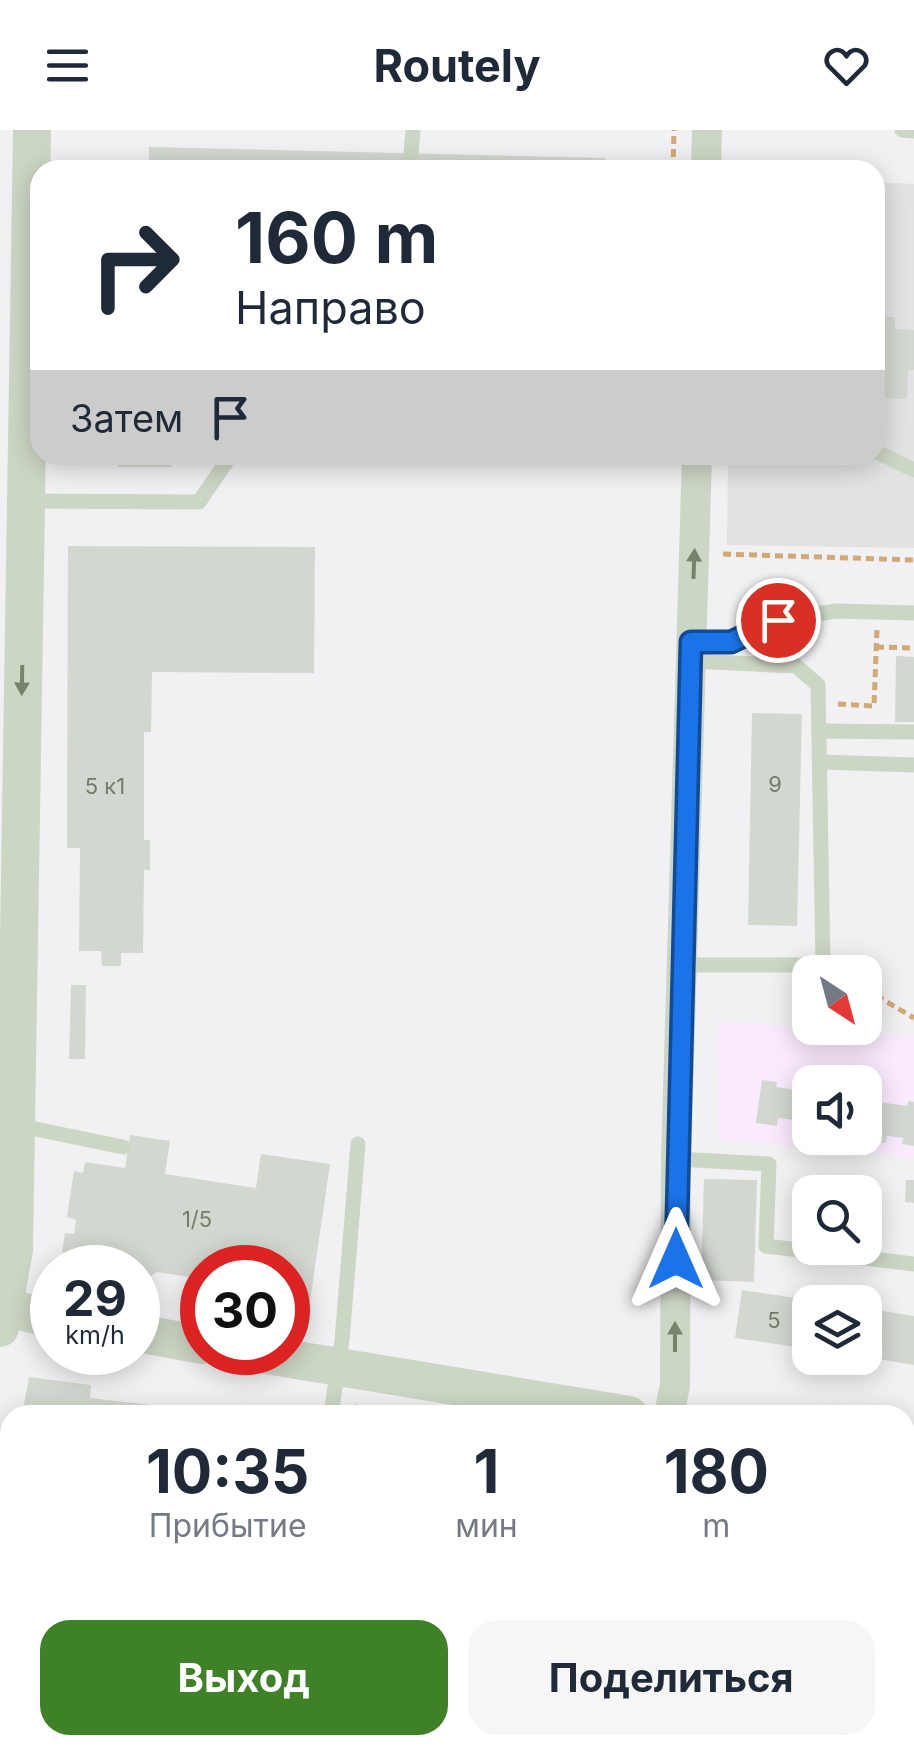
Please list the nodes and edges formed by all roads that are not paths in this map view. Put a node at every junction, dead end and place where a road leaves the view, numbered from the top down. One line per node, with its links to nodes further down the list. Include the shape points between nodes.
1 (32, 130): 7 (street)
2 (413, 130): 6 (lane)
3 (707, 130): 8 (street)
4 (902, 130): 5 (lane)
5 (914, 130)
6 (412, 152)
7 (33, 160)
8 (706, 160)
9 (30, 390): 14 (street)
10 (885, 456): 13 (lane)
11 (224, 465): 14 (lane, via 199,502)
12 (697, 465): 16 (street, one-way to 12)
13 (914, 470)
14 (24, 501): 22 (street, one-way to 22)
15 (914, 613): 16 (lane, via 836,611 778,620)
16 (691, 652): 17 (lane, via 796,666 818,685); 21 (street)
17 (820, 731): 18 (lane); 19 (lane)
18 (914, 732)
19 (821, 762): 20 (lane); 21 (lane, via 823,965)
20 (914, 764)
21 (682, 965): 25 (street)
22 (16, 1125): 24 (lane); 27 (street, via 14,1250)
23 (358, 1144): 30 (lane)
24 (123, 1148)
25 (676, 1159): 26 (lane, via 769,1164 766,1246); 33 (street, one-way to 25)
26 (914, 1264)
27 (2, 1313): 28 (street)
28 (30, 1316)
29 (310, 1363): 30 (street)
30 (338, 1368): 31 (lane); 32 (street)
31 (332, 1405)
32 (566, 1405)
33 (671, 1405)

